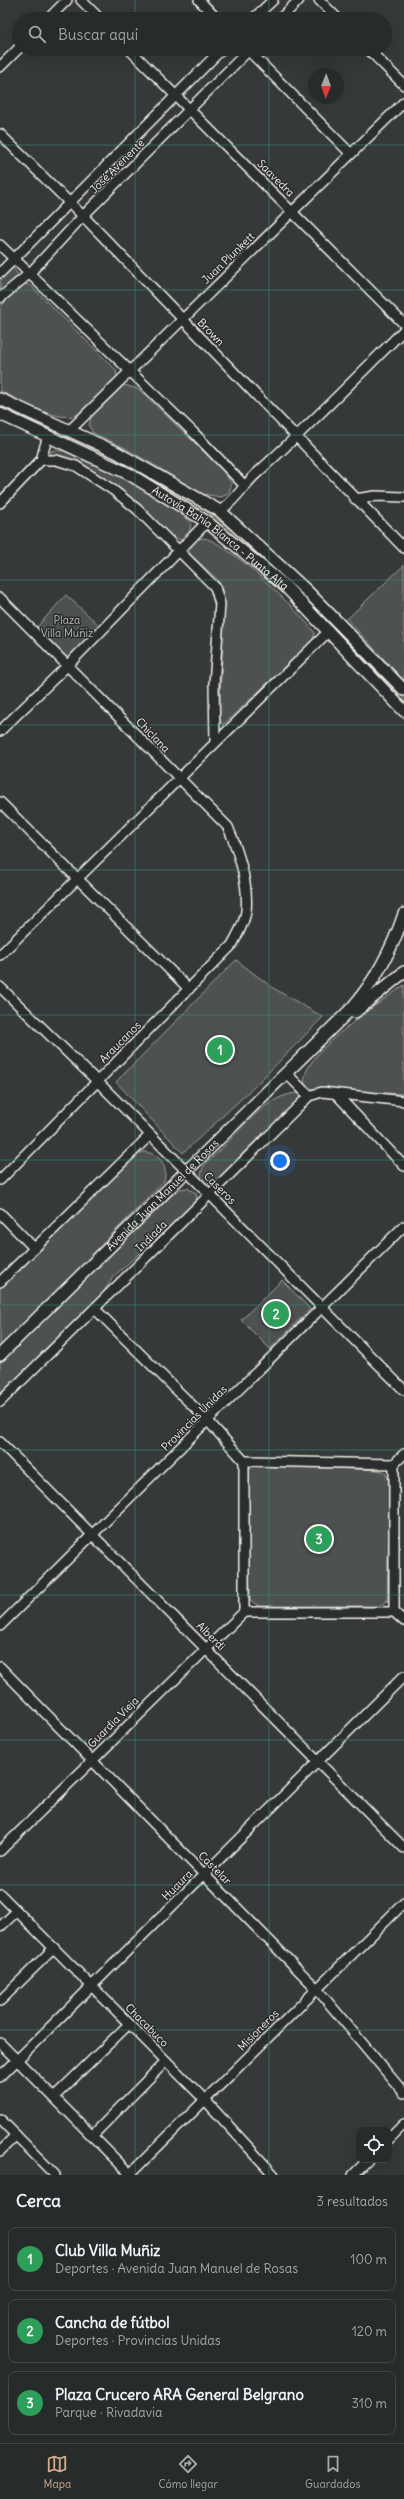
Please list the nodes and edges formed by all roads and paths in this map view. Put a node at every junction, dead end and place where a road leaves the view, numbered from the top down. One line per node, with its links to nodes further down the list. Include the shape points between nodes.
1 (67, 0): 7 (street)
2 (81, 0): 8 (street)
3 (199, 0): 9 (street)
4 (273, 0): 10 (street)
5 (299, 0): 11 (street)
6 (318, 0): 12 (street)
7 (55, 12)
8 (93, 12)
9 (210, 12)
10 (260, 12)
11 (287, 12)
12 (331, 12)
13 (12, 55): 19 (street)
14 (136, 56): 21 (street, Saavedra)
15 (215, 56): 21 (street, José Avenente)
16 (242, 56): 23 (street, José Avenente)
17 (256, 56): 25 (street)
18 (375, 56): 20 (street)
19 (0, 67)
20 (404, 85)
21 (176, 96): 23 (street, Saavedra); 26 (street, José Avenente)
22 (404, 102): 25 (street, Juan Plunkett)
23 (191, 109): 27 (street, Saavedra); 28 (street, José Avenente)
24 (0, 134): 26 (street, Brown)
25 (351, 154): 27 (street, Juan Plunkett)
26 (68, 203): 28 (street, Brown); 30 (street, José Avenente)
27 (292, 212): 34 (street, Juan Plunkett); 35 (street, Saavedra)
28 (82, 216): 32 (street, José Avenente); 34 (street, Brown)
29 (0, 245): 30 (street)
30 (13, 258): 31 (street, José Avenente); 32 (street)
31 (0, 273)
32 (30, 273): 33 (street, José Avenente); 37 (street)
33 (0, 298)
34 (182, 319): 37 (street, Juan Plunkett); 42 (street, Brown)
35 (404, 324)
36 (404, 330): 42 (street)
37 (130, 373): 40 (street, Juan Plunkett); 44 (street, via 194,433)
38 (0, 400): 40 (main road, Autovía Bahía Blanca - Punta Alta)
39 (0, 414): 41 (main road, Autovía Bahía Blanca - Punta Alta)
40 (69, 431): 48 (main road, Autovía Bahía Blanca - Punta Alta, via 116,452)
41 (48, 435): 43 (street); 49 (main road, Autovía Bahía Blanca - Punta Alta, via 129,474)
42 (296, 437): 44 (street); 46 (street, Brown)
43 (41, 460): 47 (street); 51 (street, via 56,460 76,466 99,480 137,509)
44 (244, 485): 48 (street, via 228,506)
45 (404, 497): 46 (street, via 375,496)
46 (355, 499): 50 (street, Brown)
47 (0, 503)
48 (220, 511): 55 (main road, Autovía Bahía Blanca - Punta Alta, via 307,591)
49 (207, 522): 51 (street); 53 (main road, Autovía Bahía Blanca - Punta Alta, via 275,577)
50 (404, 548)
51 (180, 550): 54 (street); 58 (street, via 211,581 218,593 220,604 214,684)
52 (0, 598): 54 (street, Chiclana)
53 (329, 631): 56 (main road, Autovía Bahía Blanca - Punta Alta); 58 (street)
54 (68, 666): 57 (street); 59 (street, Chiclana)
55 (404, 690)
56 (404, 711)
57 (0, 731)
58 (215, 741): 59 (street)
59 (179, 779): 61 (street); 62 (street, Chiclana, via 228,827 241,864 246,889)
60 (0, 802): 61 (street)
61 (76, 878): 64 (street); 68 (street)
62 (246, 912): 68 (street, Araucanos, via 232,946)
63 (404, 914): 70 (main road, Avenida Juan Manuel de Rosas, via 391,949 377,975)
64 (0, 956)
65 (404, 972): 69 (main road, Avenida Juan Manuel de Rosas)
66 (404, 980): 69 (main road)
67 (0, 987): 72 (street, Caseros)
68 (190, 989): 72 (street, Araucanos)
69 (369, 1001): 70 (main road, Avenida Juan Manuel de Rosas)
70 (326, 1035): 71 (main road, Avenida Juan Manuel de Rosas)
71 (287, 1074): 74 (street); 78 (main road, Avenida Juan Manuel de Rosas)
72 (98, 1082): 76 (street, Caseros); 79 (street, Araucanos)
73 (336, 1094): 74 (street, Indiada, via 322,1092); 75 (street); 77 (street)
74 (309, 1096): 80 (street, Indiada)
75 (404, 1100)
76 (150, 1135): 78 (street, Caseros); 83 (street)
77 (404, 1166)
78 (186, 1171): 80 (street, Caseros); 87 (main road, Avenida Juan Manuel de Rosas)
79 (0, 1180)
80 (210, 1195): 85 (street, Caseros); 86 (street, Indiada)
81 (0, 1213): 83 (street)
82 (404, 1226): 85 (street, Provincias Unidas)
83 (34, 1248): 84 (street)
84 (0, 1282)
85 (322, 1308): 88 (street, Caseros); 90 (street, Provincias Unidas)
86 (95, 1309): 89 (street, Indiada); 90 (street)
87 (0, 1355)
88 (404, 1390)
89 (0, 1402)
90 (208, 1421): 93 (street); 95 (street, Provincias Unidas)
91 (0, 1442): 95 (street, Alberdi)
92 (404, 1454): 94 (street)
93 (244, 1461): 94 (street); 96 (street)
94 (394, 1464): 97 (street)
95 (94, 1534): 99 (street, Provincias Unidas); 100 (street, Alberdi)
96 (244, 1612): 97 (street); 100 (street, Guardia Vieja)
97 (394, 1612): 98 (street)
98 (404, 1621)
99 (0, 1626)
100 (206, 1647): 103 (street, Guardia Vieja); 104 (street, Alberdi)
101 (0, 1667): 103 (street, Castelar)
102 (404, 1676): 104 (street, Huaura)
103 (92, 1760): 106 (street, Guardia Vieja); 107 (street, Castelar)
104 (318, 1761): 105 (street, Alberdi); 107 (street, Huaura)
105 (404, 1848)
106 (0, 1851)
107 (204, 1874): 113 (street, Huaura); 114 (street, Castelar)
108 (0, 1894): 110 (street, Chacabuco)
109 (404, 1903): 114 (street, Misioneros)
110 (17, 1911): 111 (street); 112 (street, Chacabuco)
111 (0, 1927)
112 (54, 1948): 113 (street, Chacabuco); 115 (street)
113 (92, 1986): 116 (street, Chacabuco); 118 (street, Huaura)
114 (317, 1989): 121 (street, Castelar); 123 (street, Misioneros)
115 (0, 2001)
116 (129, 2024): 119 (street, Chacabuco); 122 (street)
117 (0, 2043): 118 (street)
118 (17, 2060): 120 (street, Huaura); 122 (street)
119 (166, 2061): 123 (street, Chacabuco); 127 (street)
120 (0, 2077)
121 (404, 2093)
122 (54, 2098): 127 (street)
123 (205, 2100): 132 (street, Misioneros); 133 (street, Chacabuco)
124 (0, 2119): 126 (street)
125 (404, 2124): 128 (street)
126 (16, 2135): 129 (street); 131 (street)
127 (92, 2136): 132 (street)
128 (392, 2136)
129 (0, 2152)
130 (365, 2163): 134 (street)
131 (53, 2174)
132 (130, 2175)
133 (274, 2175)
134 (353, 2175)

